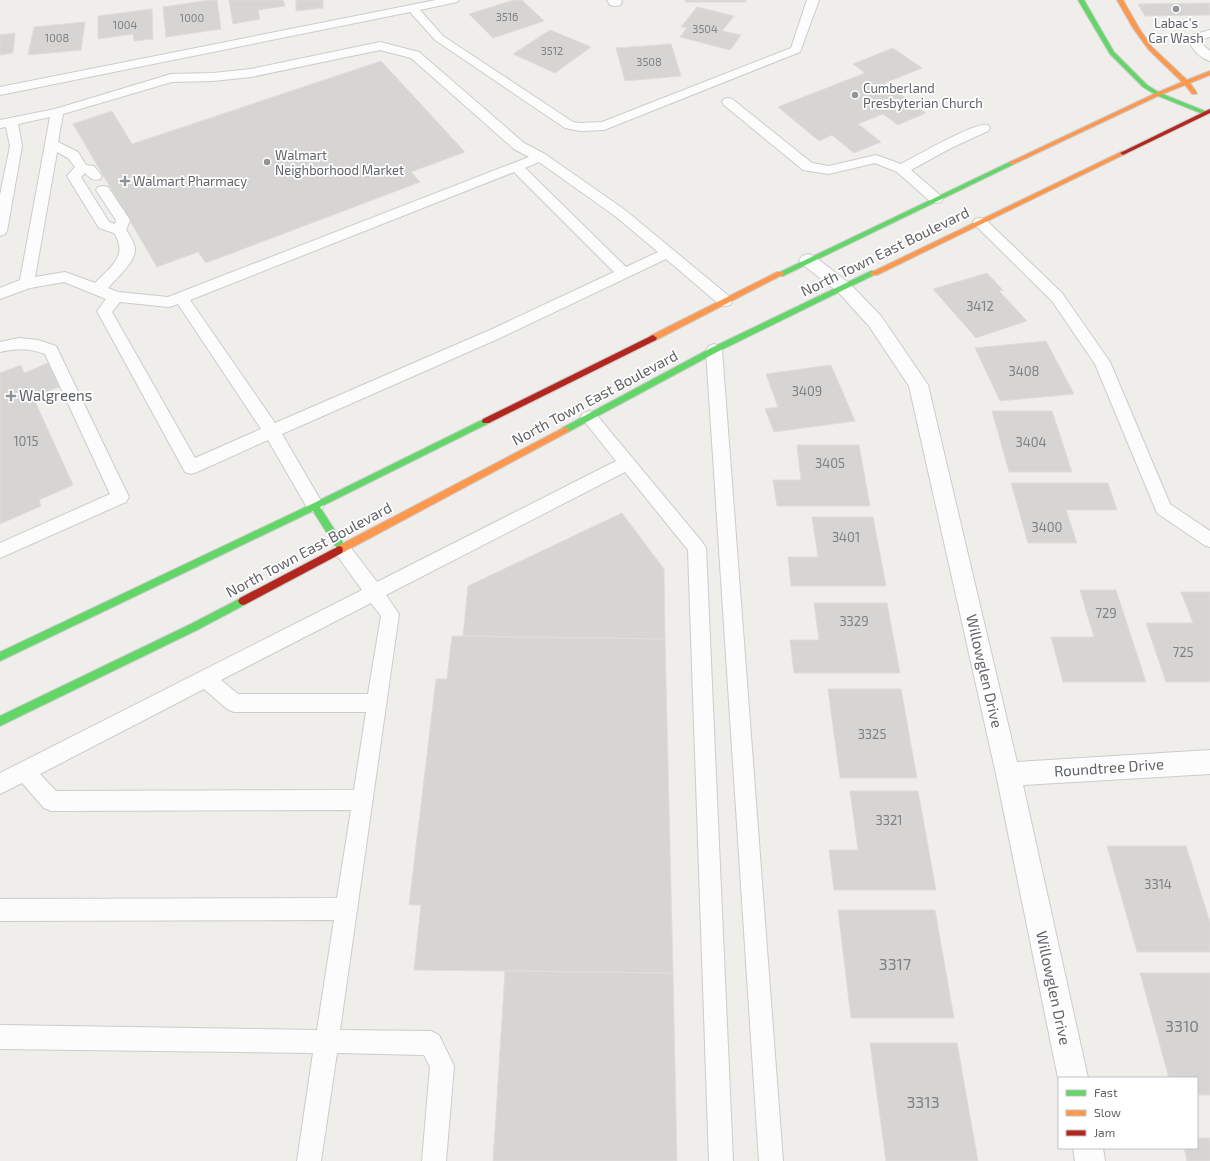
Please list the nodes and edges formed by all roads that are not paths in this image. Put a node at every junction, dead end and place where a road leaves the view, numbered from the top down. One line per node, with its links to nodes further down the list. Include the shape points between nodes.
1 (453, 0): 5 (lane)
2 (813, 0): 5 (lane, via 796,50 604,126 594,127 569,125 439,38)
3 (1081, 0): 11 (main road, via 1112,53 1145,86)
4 (1120, 0): 9 (main road, via 1151,51)
5 (412, 8): 10 (lane)
6 (1210, 33): 7 (lane, via 1194,40)
7 (1210, 57)
8 (1210, 73): 9 (main road, North Town East Boulevard)
9 (1188, 82): 11 (main road, North Town East Boulevard); 14 (main road)
10 (0, 91)
11 (1158, 94): 14 (main road); 24 (main road, North Town East Boulevard)
12 (728, 102): 21 (lane, via 808,167 830,170 854,162 876,160)
13 (58, 112): 15 (lane); 17 (lane); 18 (lane, via 171,78 251,73 380,46 415,55 519,146)
14 (1208, 113): 25 (main road, North Town East Boulevard)
15 (6, 122): 27 (lane, via 16,146)
16 (984, 128): 21 (lane)
17 (52, 144): 20 (lane, via 73,155); 31 (lane)
18 (540, 157): 19 (lane); 28 (lane, via 620,213)
19 (517, 167): 30 (lane); 36 (lane)
20 (82, 168): 22 (lane, via 89,169); 26 (lane, via 74,176 104,225)
21 (902, 169): 24 (lane)
22 (95, 176)
23 (103, 190): 26 (lane, via 123,220)
24 (936, 199): 29 (main road, North Town East Boulevard)
25 (980, 222): 32 (main road, North Town East Boulevard); 44 (lane, via 1057,297 1102,362 1163,508)
26 (119, 230): 33 (lane, via 127,246 126,258)
27 (0, 232)
28 (668, 254): 30 (lane); 37 (lane)
29 (808, 260): 32 (street, Willowglen Drive); 37 (main road, North Town East Boulevard)
30 (624, 274): 41 (lane)
31 (27, 283): 33 (lane, via 65,277); 34 (lane)
32 (844, 288): 39 (main road, North Town East Boulevard); 54 (street, Willowglen Drive, via 875,321 918,385)
33 (98, 290): 35 (lane)
34 (0, 294)
35 (116, 297): 36 (lane, via 169,302); 41 (lane, via 104,311 191,467)
36 (181, 298): 41 (lane)
37 (725, 301): 43 (main road, North Town East Boulevard)
38 (0, 347): 46 (lane, via 11,343 35,343 51,350 120,497)
39 (714, 350): 40 (main road, North Town East Boulevard); 66 (lane)
40 (589, 417): 42 (lane); 45 (main road, North Town East Boulevard)
41 (272, 432): 43 (lane)
42 (627, 463): 47 (lane); 65 (lane, via 697,548)
43 (315, 506): 45 (main road); 48 (main road, North Town East Boulevard)
44 (1210, 540)
45 (342, 549): 47 (lane); 51 (main road, North Town East Boulevard, via 194,627)
46 (0, 551)
47 (374, 593): 49 (lane); 50 (lane, via 390,614)
48 (0, 658)
49 (206, 679): 50 (lane, via 234,703); 53 (lane)
50 (377, 703): 56 (lane)
51 (0, 721)
52 (1210, 762): 54 (street, Roundtree Drive)
53 (25, 772): 55 (lane); 56 (lane, via 51,801)
54 (1008, 774): 61 (street, Willowglen Drive)
55 (0, 784)
56 (362, 800): 57 (lane)
57 (346, 909): 58 (lane); 60 (lane)
58 (0, 910)
59 (0, 1038): 60 (lane)
60 (326, 1042): 63 (lane); 64 (lane, via 431,1043 442,1066)
61 (1073, 1077)
62 (1088, 1149): 67 (street)
63 (309, 1161)
64 (434, 1161)
65 (721, 1161)
66 (771, 1161)
67 (1090, 1161)

